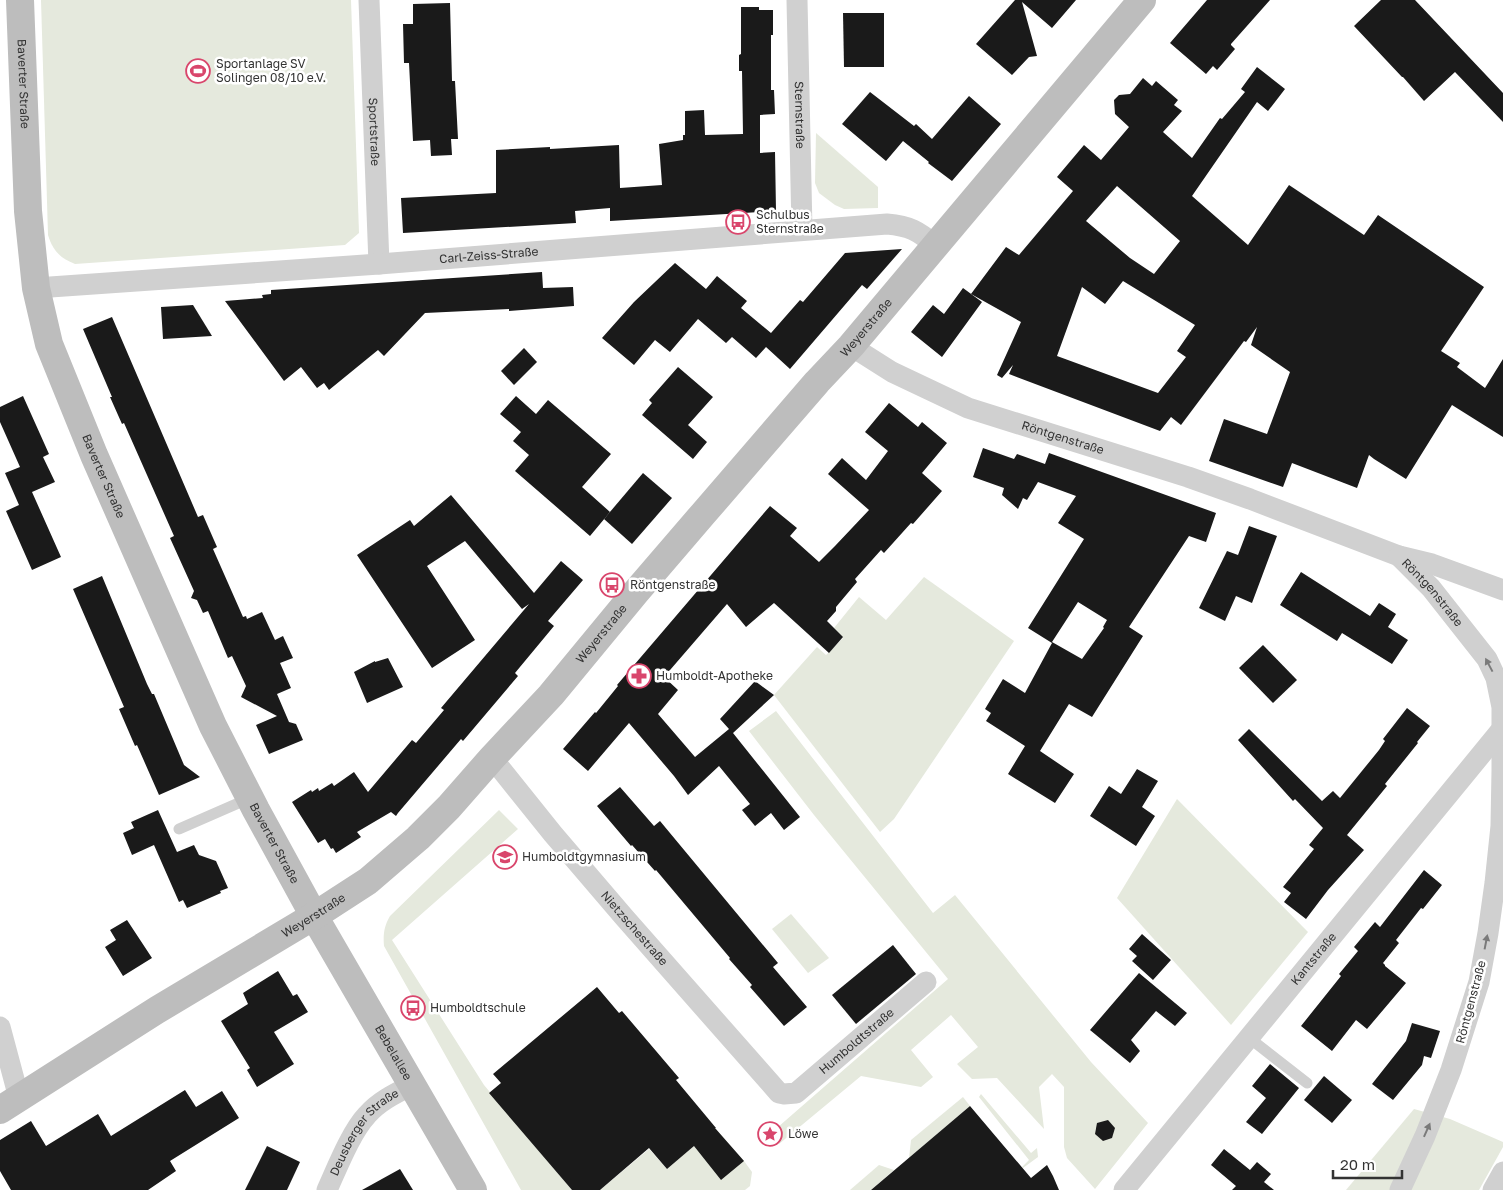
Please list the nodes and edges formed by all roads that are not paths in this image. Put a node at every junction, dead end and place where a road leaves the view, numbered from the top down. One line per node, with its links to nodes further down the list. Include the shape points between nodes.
1 (20, 0): 8 (main road, Baverter Straße, via 28,211)
2 (369, 0): 7 (street, Sportstraße)
3 (797, 0): 5 (street, Sternstraße)
4 (1142, 0): 6 (main road, Weyerstraße)
5 (802, 230): 6 (street, Carl-Zeiss-Straße, via 899,225 919,232); 7 (street, Carl-Zeiss-Straße)
6 (935, 245): 9 (main road, Weyerstraße)
7 (379, 264): 8 (street, Carl-Zeiss-Straße)
8 (36, 288): 14 (main road, Baverter Straße, via 50,344 94,456 209,717)
9 (851, 346): 10 (street, Röntgenstraße, via 892,372 968,408 1188,476); 13 (main road, Weyerstraße, via 636,592 560,685)
10 (1399, 556): 11 (street, via 1432,564); 12 (street, Röntgenstraße, one-way to 10, via 1502,706 1496,678 1486,659 1431,588)
11 (1503, 590)
12 (1502, 729): 19 (street, Kantstraße); 27 (street, Röntgenstraße, one-way to 12, via 1441,1098 1479,982 1501,826)
13 (492, 758): 16 (main road, Weyerstraße, via 408,847 368,881); 22 (street, Nietzschestraße, via 630,924 774,1088)
14 (250, 798): 15 (lane); 16 (main road, Baverter Straße)
15 (179, 829)
16 (314, 916): 21 (main road, Bebelallee); 23 (main road, Weyerstraße, via 157,1010)
17 (926, 982): 22 (street, Humboldtstraße, via 796,1093)
18 (0, 1027): 23 (street)
19 (1248, 1037): 20 (lane); 26 (street, Kantstraße)
20 (1307, 1083)
21 (412, 1085): 24 (street, Deusberger Straße, via 387,1098 367,1115 357,1128); 25 (main road, Bebelallee)
22 (784, 1094)
23 (10, 1104)
24 (327, 1190)
25 (473, 1190)
26 (1124, 1190)
27 (1400, 1190)

